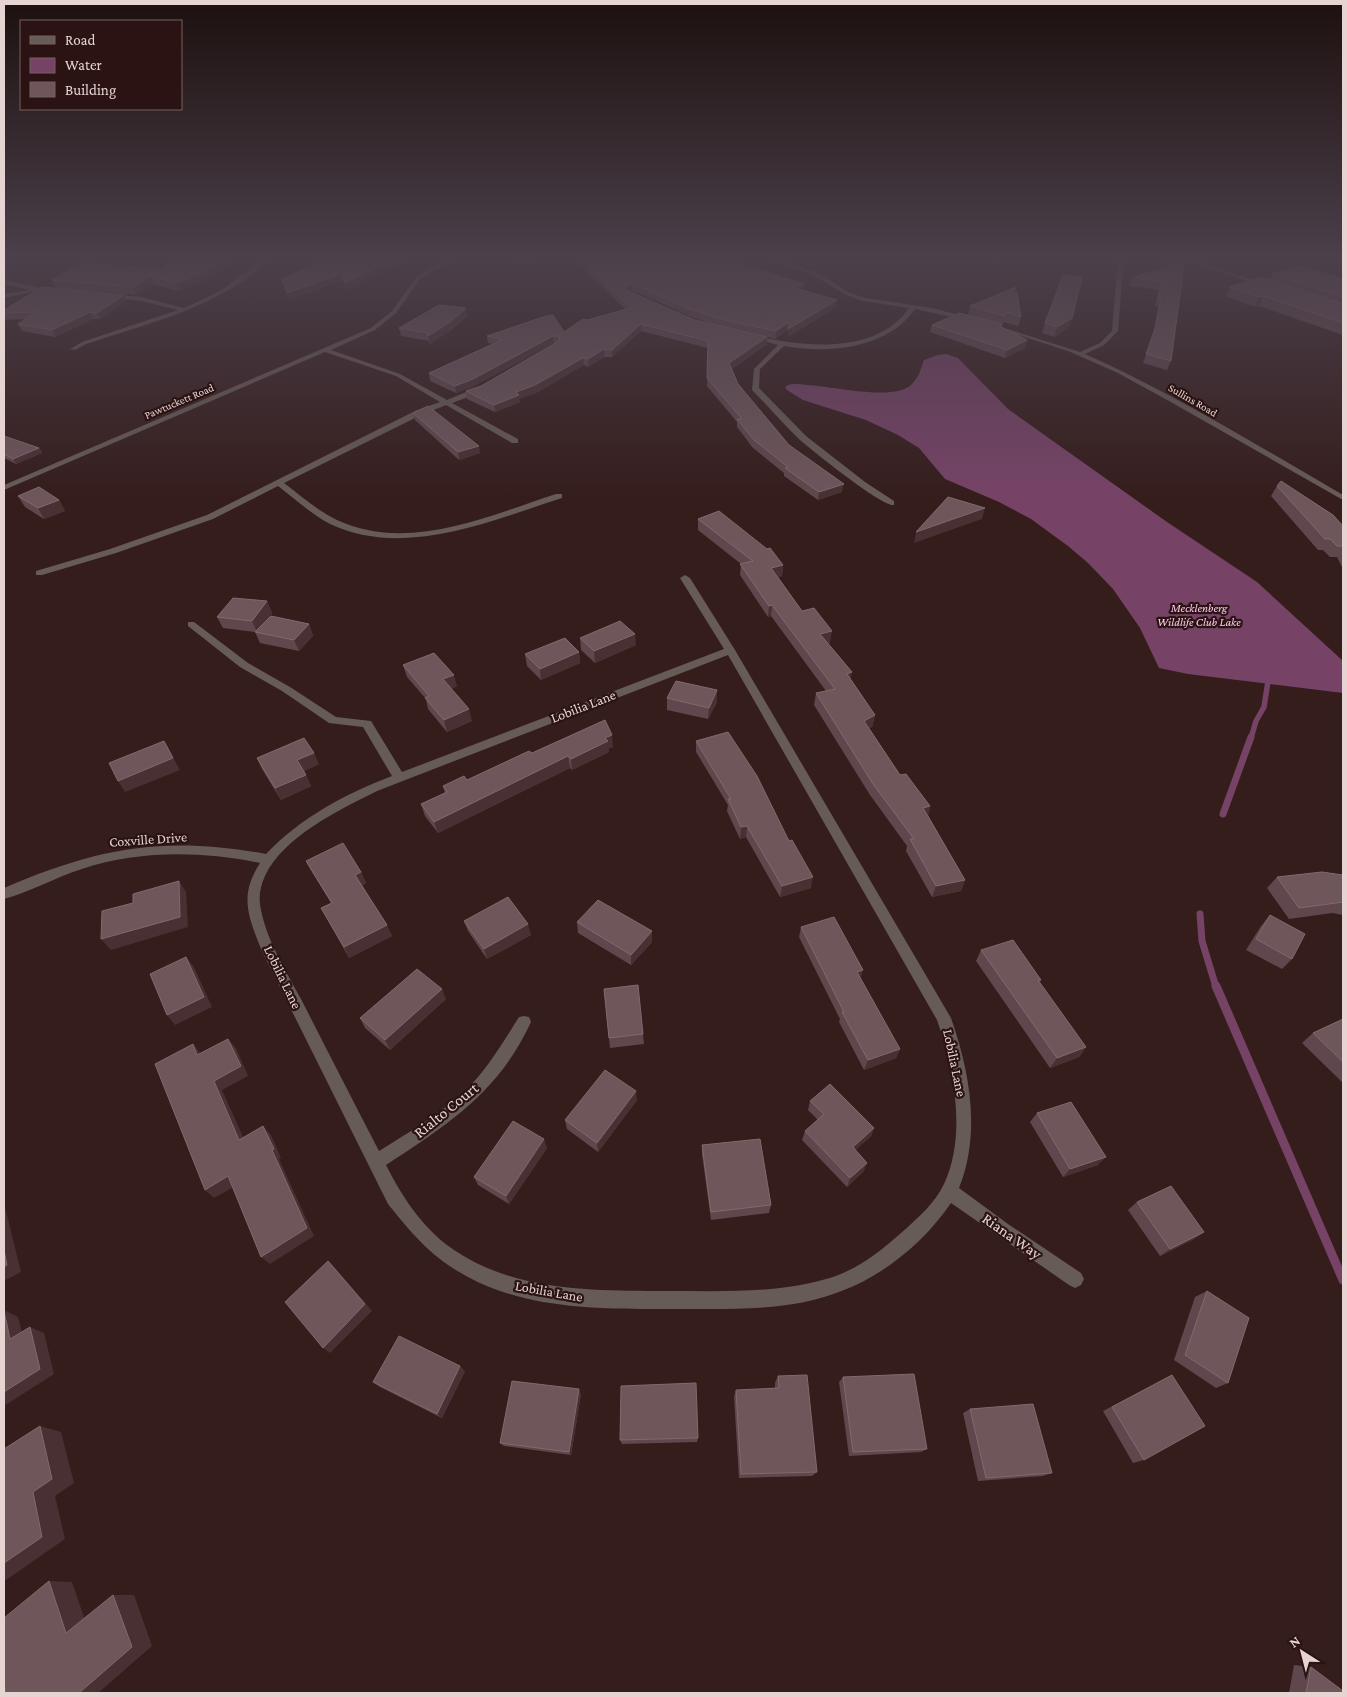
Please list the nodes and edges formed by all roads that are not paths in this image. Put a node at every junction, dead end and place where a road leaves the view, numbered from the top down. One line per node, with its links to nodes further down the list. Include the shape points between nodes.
1 (100, 337): 8 (street)
2 (355, 337): 9 (street, Pawtuckett Road)
3 (752, 337): 7 (street)
4 (875, 337): 7 (street, via 830,346)
5 (1028, 337): 10 (street, Sullins Road)
6 (1108, 337): 10 (street, via 1102,344)
7 (781, 345): 18 (street, via 758,369 755,388 804,438)
8 (73, 350)
9 (326, 350): 12 (street, via 398,374); 15 (street, Pawtuckett Road)
10 (1080, 354): 17 (street, Sullins Road, via 1172,399)
11 (486, 386): 12 (street)
12 (446, 402): 13 (street); 14 (street, via 402,420)
13 (515, 441)
14 (280, 484): 16 (street, via 335,523 367,533 392,536 448,530); 19 (street, via 201,521)
15 (5, 486)
16 (559, 496)
17 (1343, 498)
18 (891, 503)
19 (39, 573)
20 (685, 578): 22 (street, Lobilia Lane)
21 (192, 624): 23 (street, via 244,665 333,720 367,724)
22 (730, 650): 23 (street, Lobilia Lane); 28 (street, Lobilia Lane, via 944,1018 954,1044 964,1124)
23 (399, 778): 24 (street, Lobilia Lane, via 373,788 312,821 282,844)
24 (270, 860): 25 (street, Coxville Drive, via 214,851 125,854 96,859); 27 (street, Lobilia Lane, via 260,872 253,894 256,917 268,949)
25 (4, 894)
26 (524, 1022): 27 (street, Rialto Court, via 498,1063 472,1094)
27 (375, 1162): 28 (street, Lobilia Lane, via 400,1205 422,1234 449,1257 525,1290 606,1300 781,1298 832,1286 859,1276 890,1255 930,1217)
28 (949, 1191): 29 (street, Riana Way)
29 (1075, 1279)

